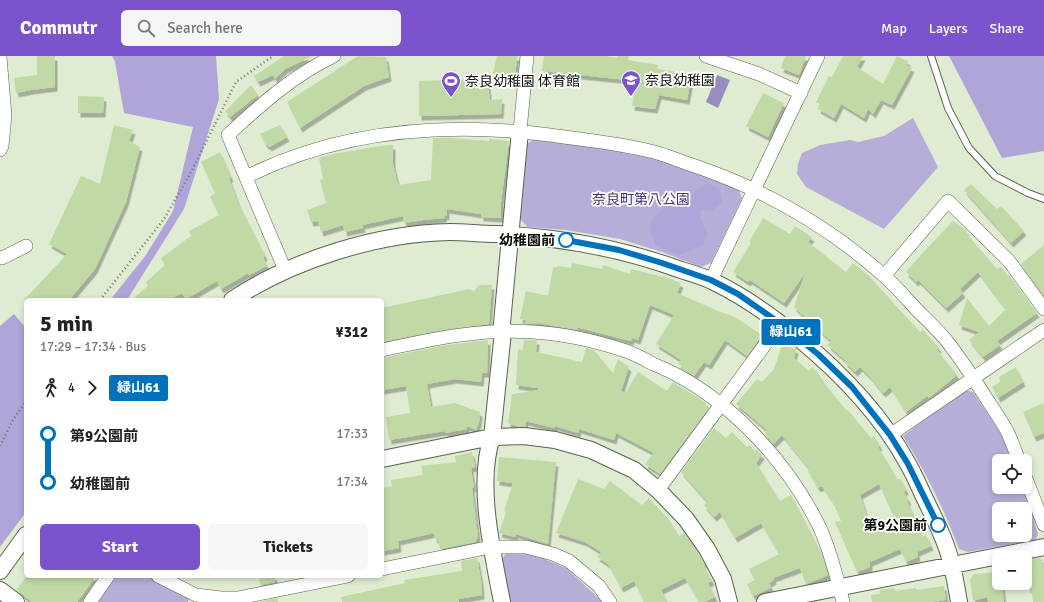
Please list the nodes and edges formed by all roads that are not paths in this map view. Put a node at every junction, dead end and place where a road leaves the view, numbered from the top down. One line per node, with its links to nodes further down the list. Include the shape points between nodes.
1 (334, 56): 10 (street, via 290,82 228,135)
2 (527, 56): 8 (street)
3 (706, 56): 7 (street, via 760,74)
4 (818, 56): 7 (street)
5 (931, 56): 12 (lane, via 948,108 969,148 995,176)
6 (0, 57): 9 (street, via 5,115)
7 (801, 93): 11 (street)
8 (520, 131): 10 (street, via 445,129 351,140 269,165); 11 (street, via 606,142 654,152); 13 (street)
9 (0, 150)
10 (246, 177): 16 (street)
11 (754, 189): 17 (street, via 782,202 816,223); 18 (street)
12 (1044, 199)
13 (511, 235): 16 (street, via 449,232 401,236 352,247); 18 (street, via 562,240 619,250); 23 (street)
14 (26, 246): 15 (street)
15 (0, 257)
16 (284, 270): 19 (street)
17 (884, 276): 20 (street, via 948,201 1009,261); 25 (street, via 945,338)
18 (711, 280): 21 (street, via 738,294)
19 (235, 298)
20 (1044, 309)
21 (781, 324): 26 (street); 27 (street, via 819,355 852,387)
22 (1044, 330): 25 (street)
23 (503, 332): 24 (street, via 473,333); 26 (street, via 534,332 584,339 626,351 678,376); 28 (street)
24 (384, 350)
25 (973, 378): 27 (street); 29 (street, via 1007,431)
26 (721, 405): 31 (street); 44 (street, via 751,432 796,486 817,523)
27 (890, 435): 37 (street, via 908,464 939,527)
28 (492, 437): 30 (street); 31 (street, via 524,436 555,440 591,450 634,470); 36 (street, via 488,449 485,494)
29 (1016, 454)
30 (384, 459)
31 (658, 490): 50 (street, via 686,519 707,549 723,579)
32 (1032, 494): 33 (street)
33 (1044, 525)
34 (24, 538): 39 (street)
35 (1044, 546): 37 (street)
36 (491, 547): 38 (street); 48 (street); 49 (street, via 526,547 569,561 599,586)
37 (952, 565): 44 (street); 52 (street)
38 (384, 569)
39 (0, 571)
40 (107, 578): 47 (street)
41 (162, 578): 45 (street, via 196,595)
42 (337, 578): 45 (street)
43 (0, 590): 46 (street)
44 (841, 595): 51 (street)
45 (239, 600)
46 (16, 602)
47 (90, 602)
48 (502, 602)
49 (610, 602)
50 (728, 602)
51 (765, 602)
52 (959, 602)

